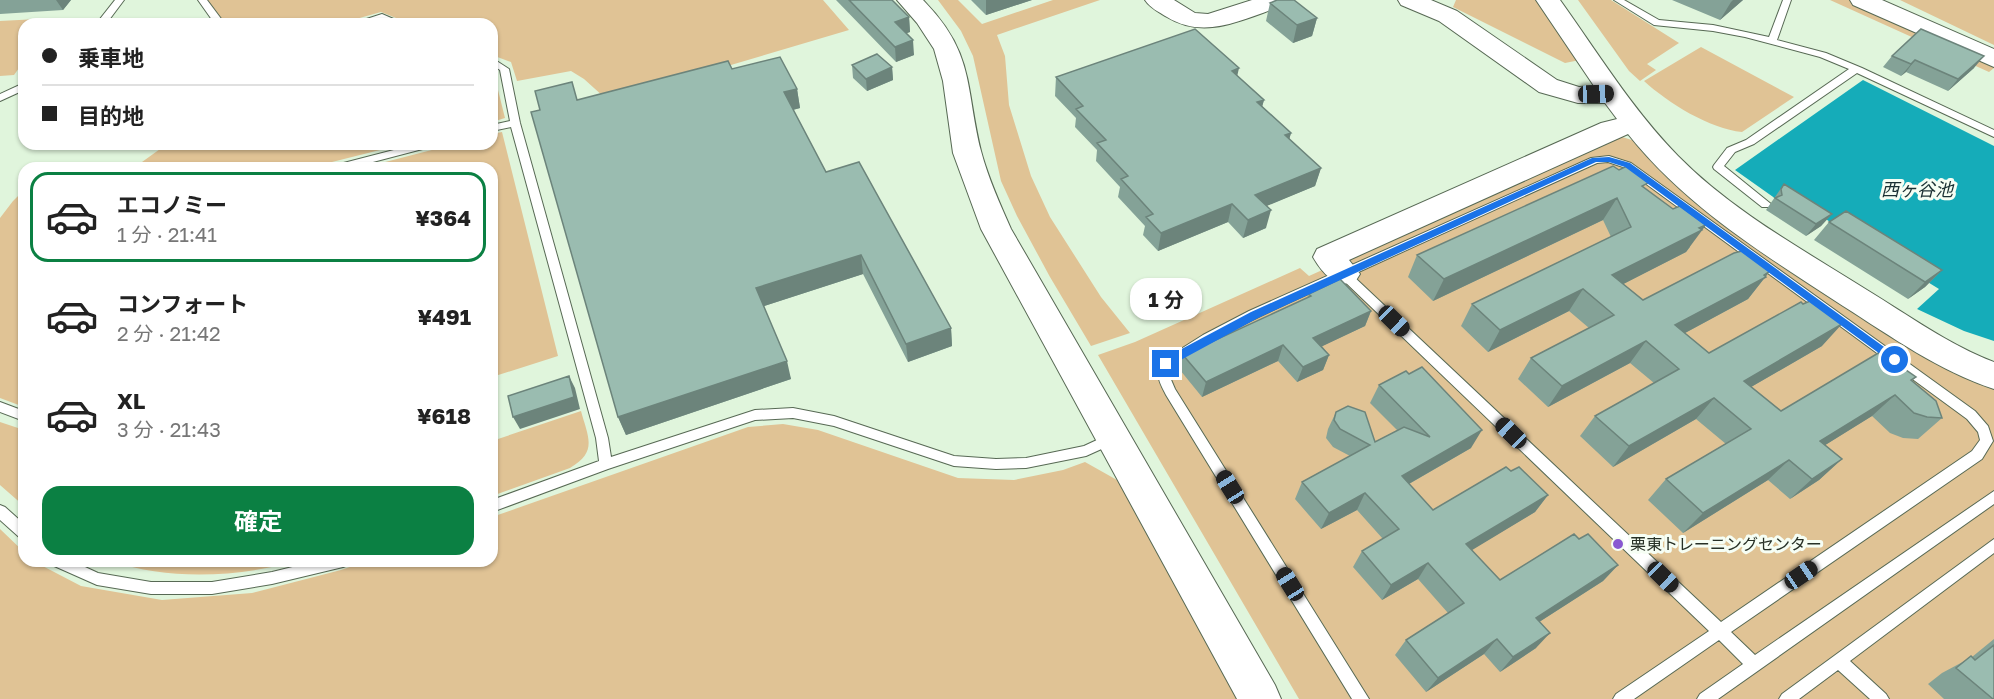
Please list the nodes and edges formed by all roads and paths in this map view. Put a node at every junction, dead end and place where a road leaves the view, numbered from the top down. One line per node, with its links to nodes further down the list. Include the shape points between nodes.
1 (120, 0): 11 (lane)
2 (202, 0): 12 (lane)
3 (909, 0): 31 (street, via 939,34 954,64 966,144 976,183 996,230)
4 (1157, 0): 5 (street, via 1188,19 1209,22)
5 (1276, 0)
6 (1410, 0): 18 (street, via 1448,16 1548,86 1578,95)
7 (1548, 0): 18 (street)
8 (1618, 0): 13 (lane, via 1657,23 1713,28)
9 (1788, 0): 13 (lane)
10 (1862, 0): 14 (street)
11 (106, 18)
12 (216, 18)
13 (1772, 41): 16 (lane)
14 (1994, 59)
15 (498, 64): 20 (lane, via 504,69)
16 (1856, 69): 23 (lane); 26 (lane, via 1750,142 1731,150 1718,167)
17 (18, 89): 19 (lane)
18 (1614, 94): 21 (street)
19 (1, 99)
20 (515, 123): 22 (lane); 32 (lane)
21 (1635, 123): 27 (street, via 1611,129 1328,257); 28 (street, via 1668,162 1726,213 1904,329)
22 (498, 127)
23 (1994, 134)
24 (406, 150): 25 (lane)
25 (360, 162)
26 (1766, 204)
27 (1344, 273): 40 (lane); 40 (lane, via 1595,160 1609,159 1628,165 1971,415 1984,430 1987,441 1977,455); 44 (lane, via 1179,354 1166,364 1163,375)
28 (1994, 376)
29 (0, 407): 30 (lane)
30 (18, 414)
31 (1112, 437): 32 (lane, via 1086,451 1026,463 996,464 954,460 834,421 793,413 755,415); 43 (street)
32 (606, 464): 34 (lane)
33 (1994, 497): 42 (lane)
34 (498, 504)
35 (0, 512): 36 (lane)
36 (18, 528)
37 (1994, 545): 41 (lane)
38 (70, 567): 39 (lane, via 97,579 151,588 212,588)
39 (318, 567)
40 (1719, 631): 42 (lane); 45 (lane)
41 (1839, 661): 47 (lane); 48 (lane)
42 (1754, 664): 46 (lane)
43 (1260, 699)
44 (1361, 699)
45 (1621, 699)
46 (1705, 699)
47 (1786, 699)
48 (1881, 699)

